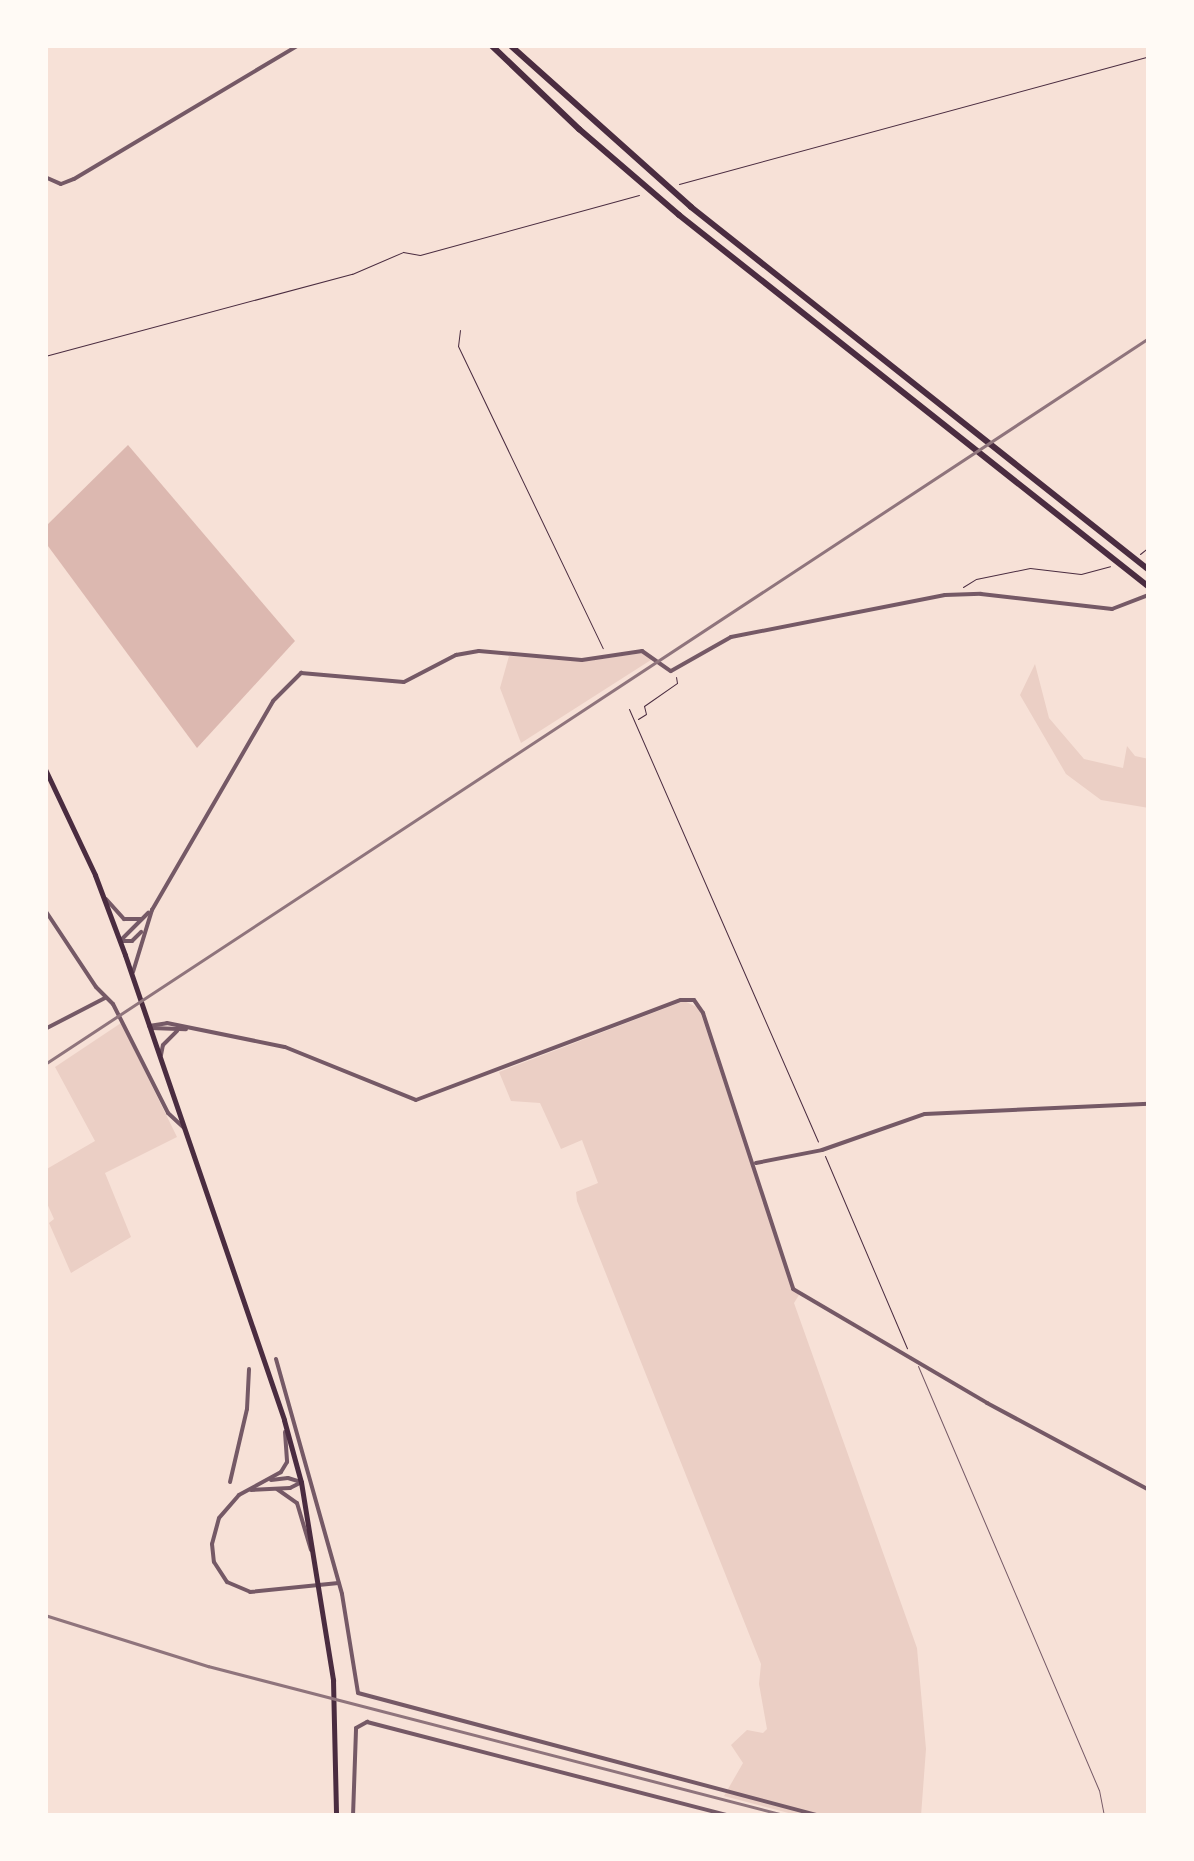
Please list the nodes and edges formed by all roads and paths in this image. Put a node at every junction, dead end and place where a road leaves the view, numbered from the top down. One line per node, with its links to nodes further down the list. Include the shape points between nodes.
1 (300, 45): 5 (street, via 74,179 60,184)
2 (491, 45): 14 (highway, via 679,215)
3 (510, 45): 13 (highway, via 691,208)
4 (1149, 56): 6 (path)
5 (45, 177)
6 (669, 187)
7 (652, 192): 9 (path, via 420,254 404,252 352,274)
8 (460, 330): 17 (path, via 458,346)
9 (45, 356)
10 (1149, 547): 11 (path)
11 (1142, 552)
12 (1124, 560): 15 (path, via 1087,574 1022,569 976,579)
13 (1149, 570)
14 (1149, 586)
15 (960, 593): 16 (street, via 1112,609); 18 (street, via 731,637)
16 (1149, 596)
17 (608, 658): 18 (street, via 645,651 665,670); 24 (street, via 479,651 456,655 404,682 311,671 292,676)
18 (675, 669): 20 (path, via 677,683)
19 (629, 709): 20 (path)
20 (634, 720): 37 (path)
21 (45, 769): 22 (main road)
22 (102, 892): 25 (street, via 124,919); 27 (main road)
23 (45, 910): 29 (street)
24 (152, 910): 25 (street); 26 (street)
25 (141, 919): 27 (street)
26 (143, 928): 27 (street, via 132,941); 28 (street)
27 (120, 941): 28 (main road)
28 (132, 976): 30 (main road)
29 (105, 998): 32 (street); 36 (street, via 124,1022 168,1113)
30 (149, 1026): 31 (street); 33 (street); 34 (main road)
31 (190, 1029): 33 (street); 38 (street, via 286,1046 416,1100 691,999 703,1012)
32 (45, 1030)
33 (181, 1030): 34 (street, via 163,1045)
34 (160, 1060): 36 (main road)
35 (1149, 1104): 37 (street, via 925,1114)
36 (183, 1126): 42 (main road)
37 (822, 1150): 38 (street); 39 (path)
38 (754, 1164): 39 (street, via 793,1290)
39 (915, 1359): 47 (street); 55 (lane, via 1099,1790)
40 (276, 1360): 50 (street)
41 (248, 1369): 43 (street, via 247,1408)
42 (284, 1420): 44 (street, via 286,1462); 45 (main road)
43 (230, 1482)
44 (266, 1482): 45 (street); 48 (street)
45 (301, 1482): 46 (street); 49 (main road)
46 (277, 1489): 48 (street); 49 (street, via 297,1503)
47 (1149, 1490)
48 (247, 1491): 50 (street, via 227,1506 214,1535 214,1562 227,1582 259,1593)
49 (314, 1554): 51 (main road, via 336,1712)
50 (339, 1583): 54 (street, via 357,1688 364,1696)
51 (336, 1816)
52 (353, 1816): 53 (street, via 356,1728 362,1722)
53 (732, 1816)
54 (821, 1816)
55 (1104, 1816)

